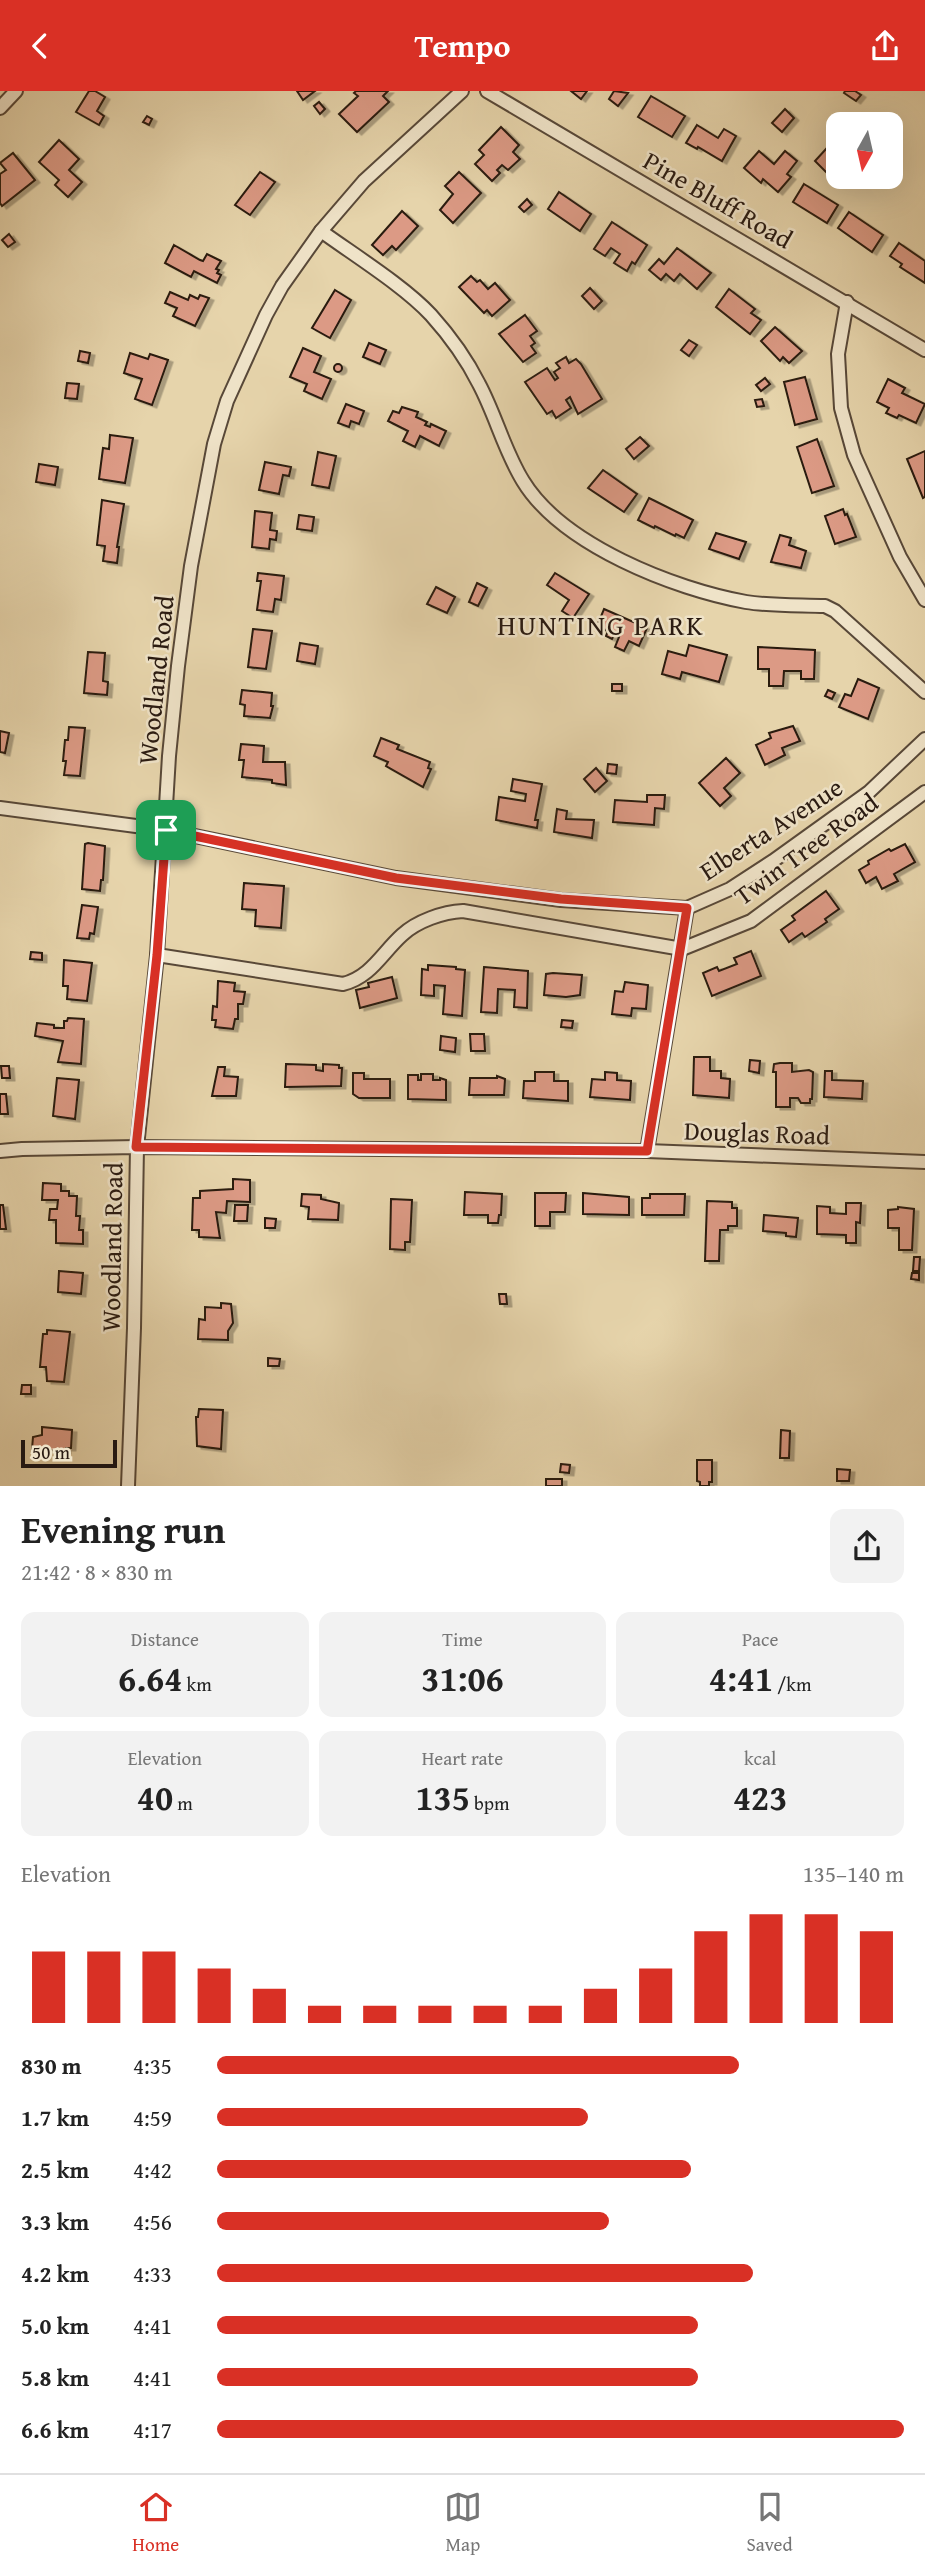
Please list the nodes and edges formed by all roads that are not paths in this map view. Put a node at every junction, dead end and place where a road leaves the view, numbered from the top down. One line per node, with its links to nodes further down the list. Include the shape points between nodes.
1 (16, 91): 4 (street)
2 (462, 91): 5 (street, Woodland Road, via 364,181)
3 (487, 91): 6 (street, Pine Bluff Road)
4 (0, 109)
5 (321, 231): 9 (street, via 430,314 479,383 524,482 559,523 676,585 747,602 825,606); 13 (street, Woodland Road, via 266,315 227,401 214,444 178,666)
6 (847, 302): 7 (street, Pine Bluff Road); 8 (street, via 838,354 841,408 854,455 900,557)
7 (925, 350)
8 (925, 600)
9 (925, 692)
10 (925, 739): 14 (street, Elberta Avenue, via 869,792 773,861 730,889)
11 (925, 792): 15 (street, Twin Tree Road, via 751,921)
12 (0, 808): 13 (street, Elberta Avenue)
13 (166, 830): 14 (street, Elberta Avenue, via 396,878 561,899); 16 (street, Woodland Road)
14 (687, 908): 15 (street)
15 (682, 949): 16 (street, via 463,911 448,912 412,927 375,966 343,984); 19 (street)
16 (157, 955): 17 (street, Woodland Road)
17 (136, 1147): 18 (street, Douglas Road); 19 (street, Douglas Road); 21 (street, Woodland Road)
18 (0, 1151)
19 (647, 1151): 20 (street, Douglas Road)
20 (925, 1162)
21 (128, 1486)

